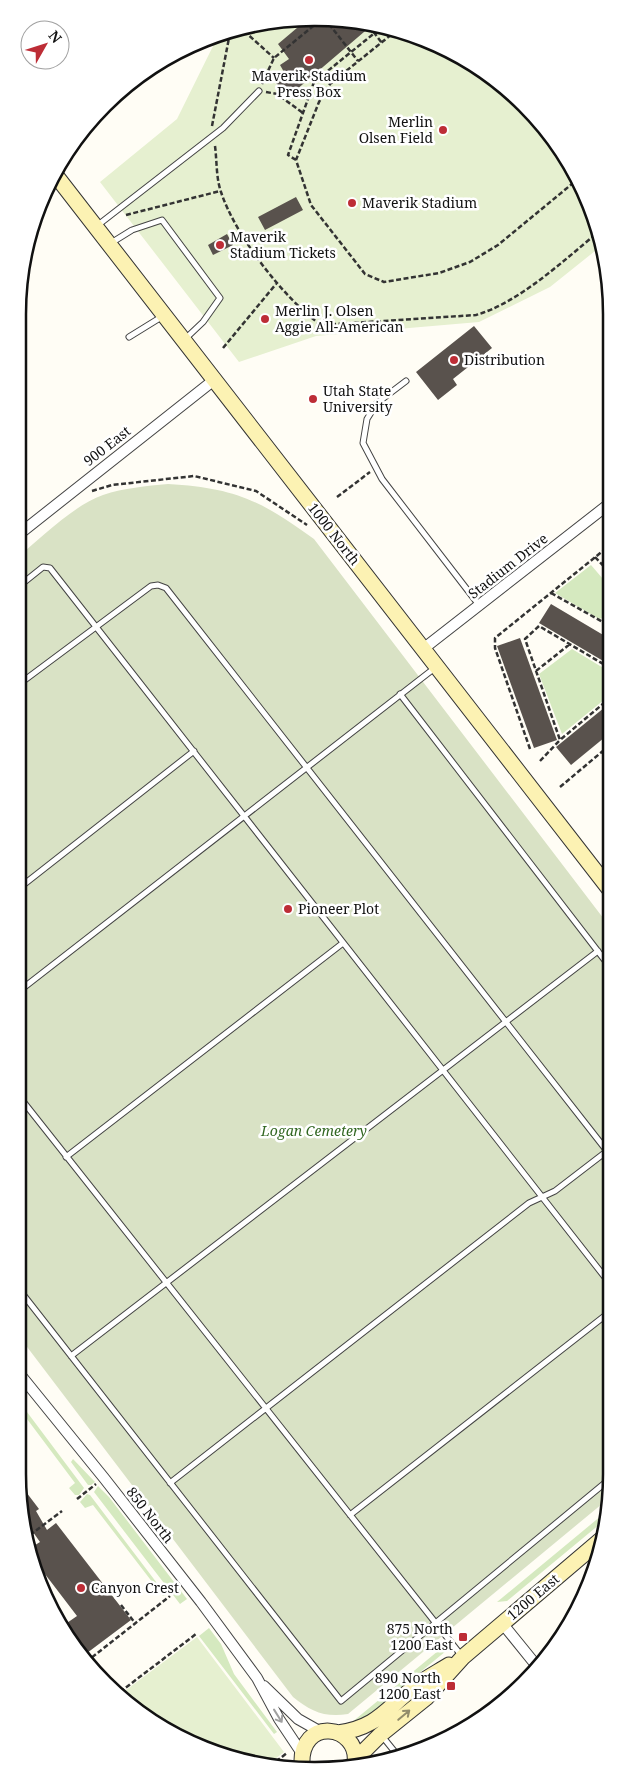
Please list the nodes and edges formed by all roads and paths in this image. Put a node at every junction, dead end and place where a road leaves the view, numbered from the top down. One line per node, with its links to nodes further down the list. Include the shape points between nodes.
1 (313, 26): 9 (path)
2 (331, 27): 8 (path)
3 (374, 33): 7 (path); 8 (path)
4 (248, 34): 9 (path)
5 (389, 36): 7 (path)
6 (229, 40): 13 (path, via 212,124)
7 (382, 42): 10 (path)
8 (351, 52): 10 (path); 12 (path, via 314,82)
9 (274, 58): 11 (path)
10 (358, 61): 14 (path, via 330,84 318,102)
11 (258, 91): 12 (path, via 277,94); 13 (lane)
12 (303, 113): 14 (path, via 288,155)
13 (213, 135): 17 (path); 19 (lane)
14 (296, 160): 16 (path, via 311,205 366,274 384,282 439,273 470,262 498,244)
15 (60, 180): 19 (street, 1000 North)
16 (572, 184)
17 (220, 191): 18 (path); 22 (path, via 238,228)
18 (122, 216)
19 (96, 227): 21 (street, 1000 North)
20 (592, 237): 22 (path, via 527,288 492,310 476,314 321,325)
21 (109, 244): 23 (street, 1000 North); 25 (lane, via 132,230 162,220 220,298 203,322)
22 (276, 284): 26 (path)
23 (164, 315): 24 (lane); 25 (street, 1000 North)
24 (129, 337)
25 (184, 340): 27 (street, 1000 North)
26 (223, 348)
27 (214, 380): 34 (street, 900 East); 44 (street, 1000 North)
28 (406, 381): 29 (lane, via 377,403 367,419 363,443)
29 (374, 469): 31 (path); 40 (lane)
30 (88, 493): 33 (path, via 112,485 194,476 256,491)
31 (337, 497)
32 (603, 509): 40 (street, Stadium Drive)
33 (307, 525)
34 (26, 528)
35 (603, 551): 36 (path)
36 (595, 557): 37 (path); 39 (path)
37 (603, 566)
38 (26, 581): 42 (lane, via 43,567 50,568)
39 (551, 593): 41 (path); 52 (path, via 495,638 495,648)
40 (479, 605): 44 (street, Stadium Drive)
41 (603, 622)
42 (96, 626): 48 (lane); 53 (lane); 56 (lane, via 151,586 166,588)
43 (570, 644): 45 (path); 47 (path); 47 (path, via 539,626 525,639)
44 (423, 649): 46 (street, 1000 North)
45 (603, 664)
46 (436, 666): 49 (lane); 59 (street, 1000 North)
47 (536, 671): 51 (path)
48 (26, 679)
49 (400, 694): 56 (lane); 62 (lane)
50 (603, 704): 51 (path)
51 (560, 740): 55 (path)
52 (530, 749)
53 (194, 751): 58 (lane); 60 (lane)
54 (603, 751): 57 (path)
55 (540, 760)
56 (307, 767): 58 (lane); 65 (lane)
57 (560, 787)
58 (244, 816): 61 (lane); 64 (lane)
59 (603, 881)
60 (26, 883)
61 (343, 943): 66 (lane); 70 (lane)
62 (598, 951): 63 (lane); 65 (lane)
63 (603, 958)
64 (26, 986)
65 (505, 1023): 66 (lane); 68 (lane)
66 (443, 1070): 71 (lane); 73 (lane)
67 (26, 1106): 70 (lane)
68 (603, 1143)
69 (603, 1155): 71 (lane)
70 (66, 1157): 73 (lane)
71 (542, 1197): 72 (lane); 78 (lane, via 529,1203)
72 (603, 1275)
73 (166, 1283): 76 (lane); 78 (lane)
74 (26, 1298): 76 (lane)
75 (603, 1317): 84 (lane)
76 (71, 1356): 79 (lane)
77 (26, 1382): 96 (street, 850 North)
78 (266, 1408): 79 (lane); 84 (lane)
79 (170, 1483): 90 (lane, via 341,1701)
80 (96, 1484): 82 (path)
81 (602, 1485): 90 (lane)
82 (77, 1499)
83 (62, 1510): 85 (path)
84 (350, 1515): 90 (lane)
85 (33, 1534)
86 (593, 1546): 91 (street, 1200 East)
87 (170, 1596): 89 (path)
88 (121, 1605): 89 (path)
89 (135, 1623): 93 (path)
90 (436, 1623): 94 (lane)
91 (502, 1623): 94 (street, 1200 East); 95 (street)
92 (196, 1634): 97 (path)
93 (92, 1657)
94 (463, 1657): 99 (street, 1200 East, via 416,1685 370,1724 358,1730); 100 (street, 1200 East, one-way to 94, via 426,1698)
95 (533, 1661)
96 (257, 1678): 98 (street, 850 North, via 298,1719); 102 (street, 850 North, one-way to 102)
97 (123, 1689)
98 (321, 1732): 99 (street, 1200 East); 102 (street, via 306,1742)
99 (338, 1733): 104 (street, via 351,1744)
100 (380, 1735): 101 (lane); 103 (street, 1200 East)
101 (393, 1751)
102 (297, 1757)
103 (358, 1758)
104 (354, 1759)

